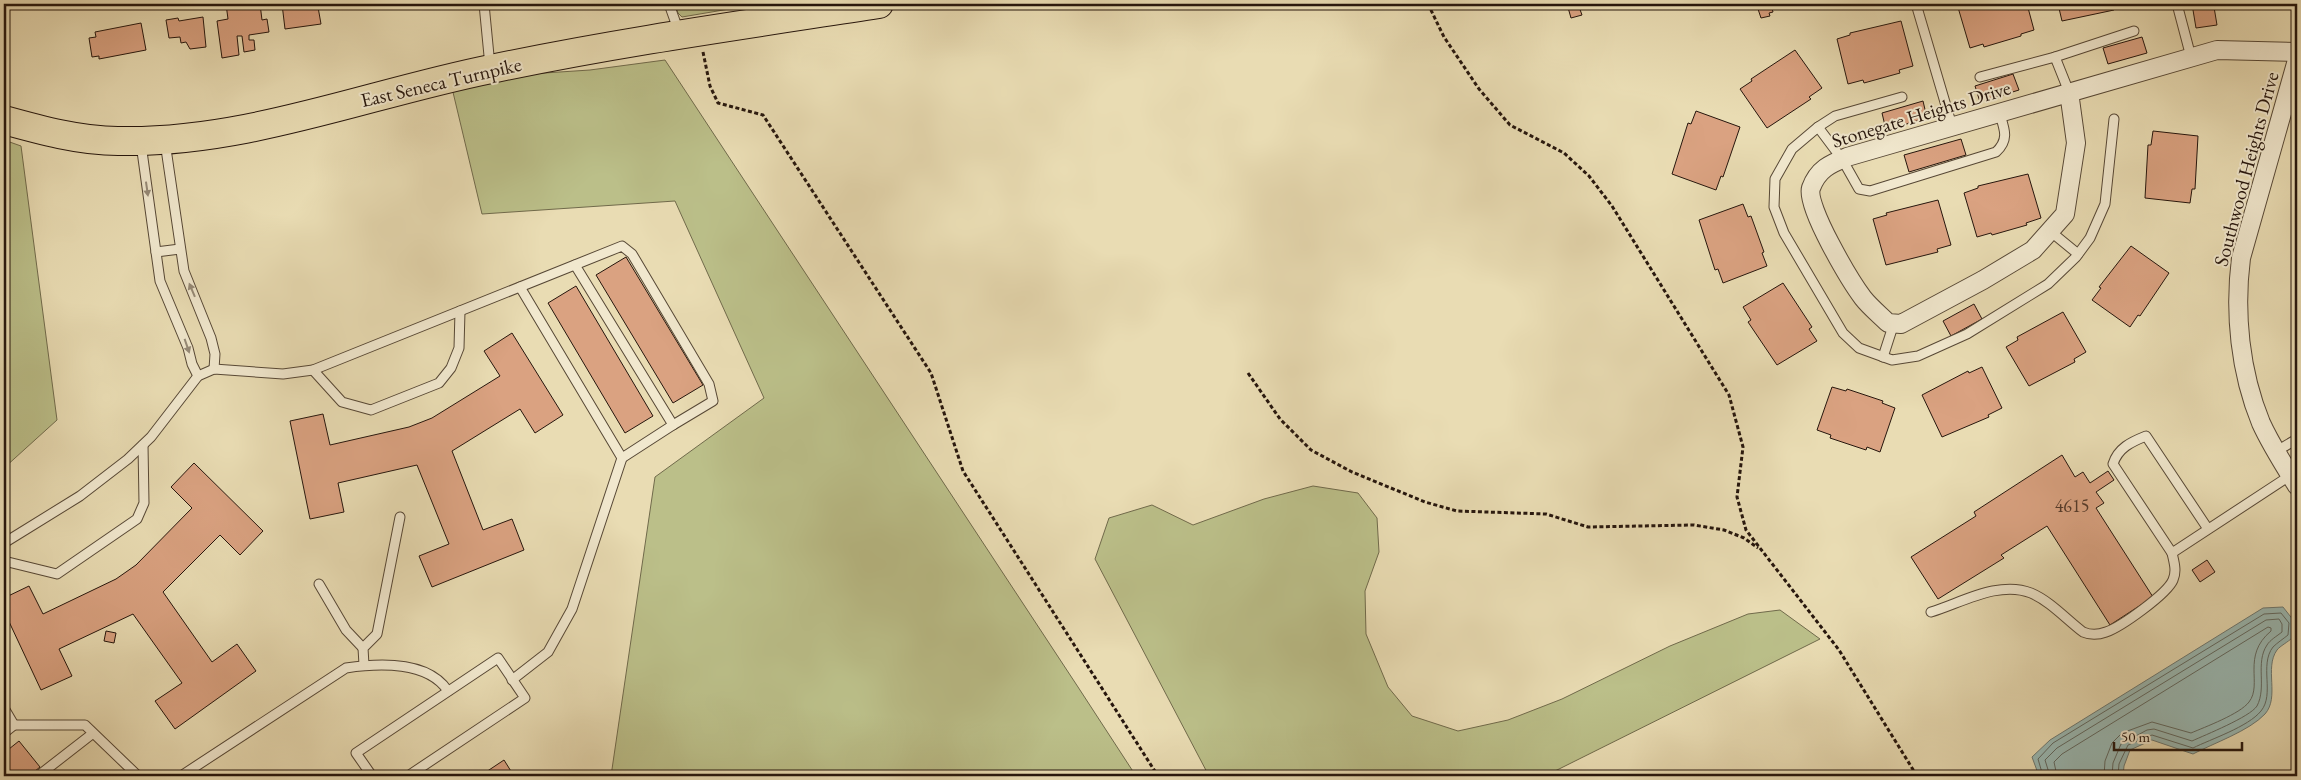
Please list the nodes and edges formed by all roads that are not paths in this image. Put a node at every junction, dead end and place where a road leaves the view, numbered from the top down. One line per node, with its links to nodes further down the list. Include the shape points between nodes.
1 (484, 4): 12 (lane)
2 (669, 4): 7 (lane)
3 (879, 4): 7 (main road, East Seneca Turnpike)
4 (1916, 4): 19 (lane)
5 (2178, 4): 10 (lane)
6 (2134, 31): 9 (lane)
7 (690, 33): 12 (main road, East Seneca Turnpike, via 592,48)
8 (2297, 52): 10 (street, Stonegate Heights Drive, via 2217,50)
9 (2055, 57): 13 (lane); 14 (lane)
10 (2191, 57): 14 (street, Stonegate Heights Drive)
11 (2297, 60): 38 (street, Southwood Heights Drive, via 2241,258 2238,282 2241,342 2248,386)
12 (491, 69): 21 (main road, East Seneca Turnpike, via 247,128)
13 (1980, 77)
14 (2069, 92): 16 (street, Stonegate Heights Drive); 23 (street, via 2076,143 2065,214)
15 (1902, 97): 20 (lane, via 1835,116)
16 (1999, 112): 19 (street, Stonegate Heights Drive); 22 (lane, via 2006,135 2003,146 1996,152 1870,191 1860,189)
17 (2114, 119): 26 (lane, via 2105,204 2090,238)
18 (4, 120): 21 (main road, East Seneca Turnpike, via 45,132 116,141)
19 (1952, 126): 22 (street, Stonegate Heights Drive)
20 (1818, 127): 22 (lane); 31 (lane, via 1792,149 1775,179 1774,207 1784,233 1843,333 1859,348)
21 (153, 140): 24 (lane); 25 (lane, one-way to 25)
22 (1842, 159): 30 (street, Stonegate Heights Drive, via 1824,167 1810,190 1811,206 1863,298 1888,323)
23 (2050, 231): 26 (lane); 30 (street, via 2034,250 1901,324)
24 (180, 249): 25 (lane); 32 (lane, one-way to 24, via 211,338 184,271)
25 (156, 252): 34 (lane, one-way to 34, via 160,281)
26 (2078, 254): 31 (lane, via 2048,284 1966,334 1918,356 1892,360)
27 (575, 265): 28 (lane); 35 (lane); 35 (lane, via 622,246 632,254 708,384 712,400)
28 (520, 287): 29 (lane); 39 (lane)
29 (460, 311): 33 (lane); 33 (lane, via 459,348 451,368 439,383 371,410 342,402)
30 (1894, 323): 31 (lane)
31 (1884, 357)
32 (214, 369): 33 (lane, via 283,374); 34 (lane)
33 (313, 370)
34 (198, 376): 37 (lane)
35 (673, 425): 39 (lane)
36 (2297, 439): 38 (lane)
37 (143, 445): 43 (lane, via 80,496); 45 (lane, via 144,503 137,519 57,574)
38 (2276, 452): 40 (street, Southwood Heights Drive)
39 (622, 458): 50 (lane, via 572,609 548,652)
40 (2294, 480): 42 (lane)
41 (400, 517): 48 (lane, via 377,634)
42 (2208, 529): 44 (lane); 44 (lane, via 2146,436 2131,442 2116,454 2113,464)
43 (4, 542)
44 (2172, 553): 47 (lane, via 2173,580 2164,592 2108,632 2083,632 2037,596 2012,589 1991,592)
45 (4, 561)
46 (319, 584): 48 (lane, via 346,630)
47 (1931, 612)
48 (363, 648): 49 (lane)
49 (364, 665): 51 (lane, via 408,667 440,680); 58 (lane, via 346,668)
50 (512, 680): 51 (lane, via 498,658); 60 (lane, via 525,698)
51 (448, 692): 59 (lane, via 356,753)
52 (4, 708): 53 (lane)
53 (14, 725): 54 (lane); 55 (lane, via 85,726)
54 (4, 733)
55 (92, 734): 56 (lane); 57 (lane)
56 (38, 776)
57 (138, 776)
58 (180, 776)
59 (372, 776)
60 (408, 776)

